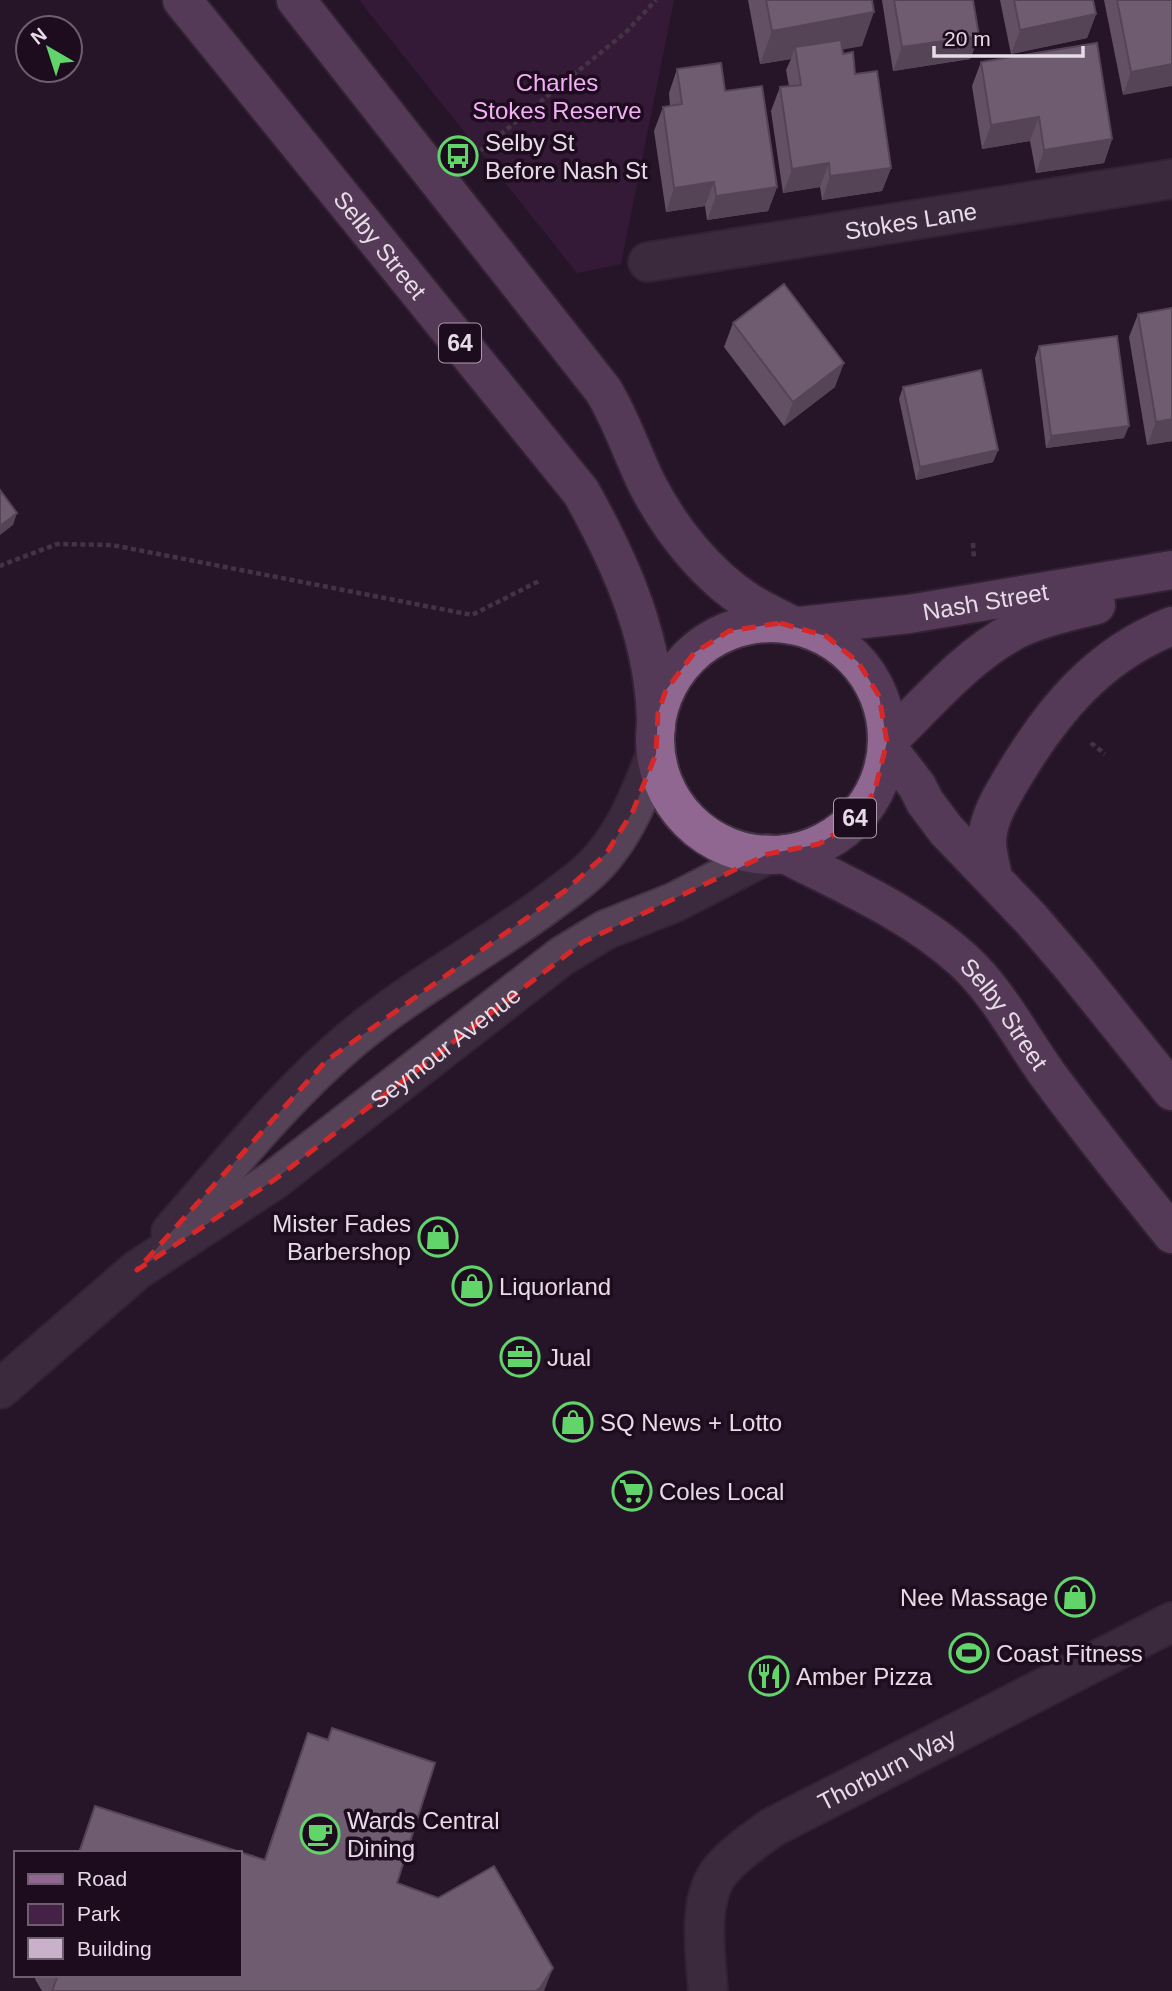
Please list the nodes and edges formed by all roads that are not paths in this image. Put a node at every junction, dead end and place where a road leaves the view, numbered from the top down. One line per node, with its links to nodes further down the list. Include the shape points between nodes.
1 (183, 0): 9 (main road, Selby Street / 64, via 581,492 618,563 642,627 656,694)
2 (296, 0): 7 (main road, 64, via 603,390 650,489 685,542 749,602)
3 (1172, 179): 4 (street, Stokes Lane)
4 (648, 262)
5 (1172, 570): 7 (main road, Nash Street / 64, via 909,614)
6 (1172, 583): 10 (main road, Nash Street, via 1015,630 976,657)
7 (795, 626): 9 (main road, 64, via 751,625 706,643 675,675 662,701); 10 (main road, 64, via 836,642 865,670 885,713)
8 (1172, 626): 12 (main road, via 1108,661 1068,697 1044,728 991,822 987,844)
9 (656, 740): 11 (main road, 64, via 666,788 693,825 745,852); 15 (street, Seymour Avenue, via 633,811 588,873 398,1005 326,1061)
10 (887, 745): 11 (main road, 64, via 874,793 853,821 819,844); 12 (main road, via 941,823)
11 (777, 854): 14 (main road, Selby Street, via 905,918 964,961); 15 (street, Seymour Avenue, via 583,942 274,1180)
12 (993, 878): 13 (main road)
13 (1172, 1091)
14 (1172, 1234)
15 (138, 1270): 16 (street, Seymour Avenue)
16 (0, 1389)
17 (1172, 1622): 18 (street, Thorburn Way, via 771,1828 738,1852 719,1872 707,1901)
18 (708, 1991)

